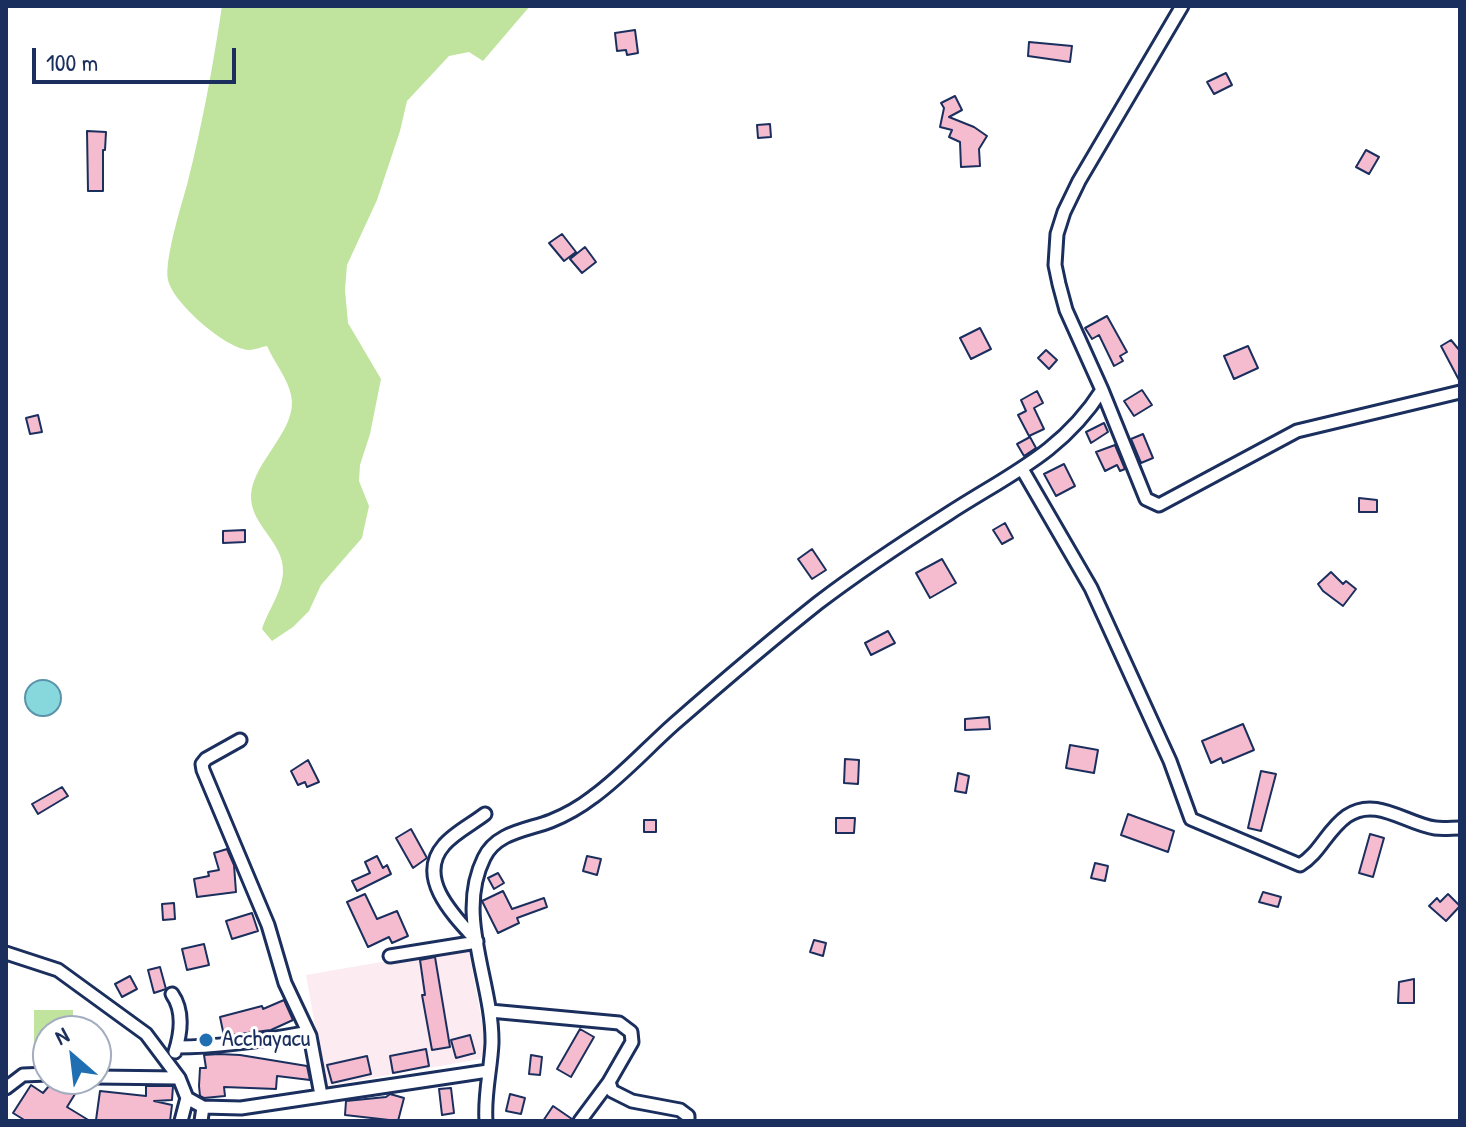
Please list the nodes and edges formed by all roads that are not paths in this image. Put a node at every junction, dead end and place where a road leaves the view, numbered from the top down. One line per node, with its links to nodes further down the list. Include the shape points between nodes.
1 (1182, 6): 2 (street, via 1079,181 1057,234 1059,284)
2 (1102, 390): 3 (street, via 1146,499 1159,505 1297,431); 4 (street, via 1086,415)
3 (1460, 392)
4 (1022, 469): 7 (street, via 1091,588 1191,819 1300,865 1336,825 1365,809 1434,828); 8 (street, via 817,605 596,795 561,816 511,832 486,853 473,897)
5 (240, 740): 22 (street, via 206,759 203,770 310,1036)
6 (485, 814): 8 (street, via 443,845 433,869 436,887 452,914)
7 (1460, 828)
8 (477, 942): 10 (street); 12 (street)
9 (6, 953): 15 (street, via 58,970 146,1034)
10 (390, 956)
11 (172, 994): 14 (street, via 181,1025)
12 (490, 1011): 16 (street); 20 (street, via 619,1023 631,1032 632,1042)
13 (304, 1033): 14 (street)
14 (177, 1047): 15 (street)
15 (170, 1064): 19 (street)
16 (488, 1071): 22 (street); 27 (street)
17 (32, 1075): 21 (street)
18 (112, 1077): 19 (street)
19 (179, 1078): 23 (street)
20 (609, 1082): 28 (street); 29 (street, via 612,1091 632,1101 680,1110)
21 (6, 1088)
22 (321, 1095): 24 (street, via 241,1108)
23 (187, 1098): 24 (street); 25 (street)
24 (203, 1107): 26 (street)
25 (181, 1121)
26 (201, 1121)
27 (486, 1121)
28 (580, 1121)
29 (688, 1121)

